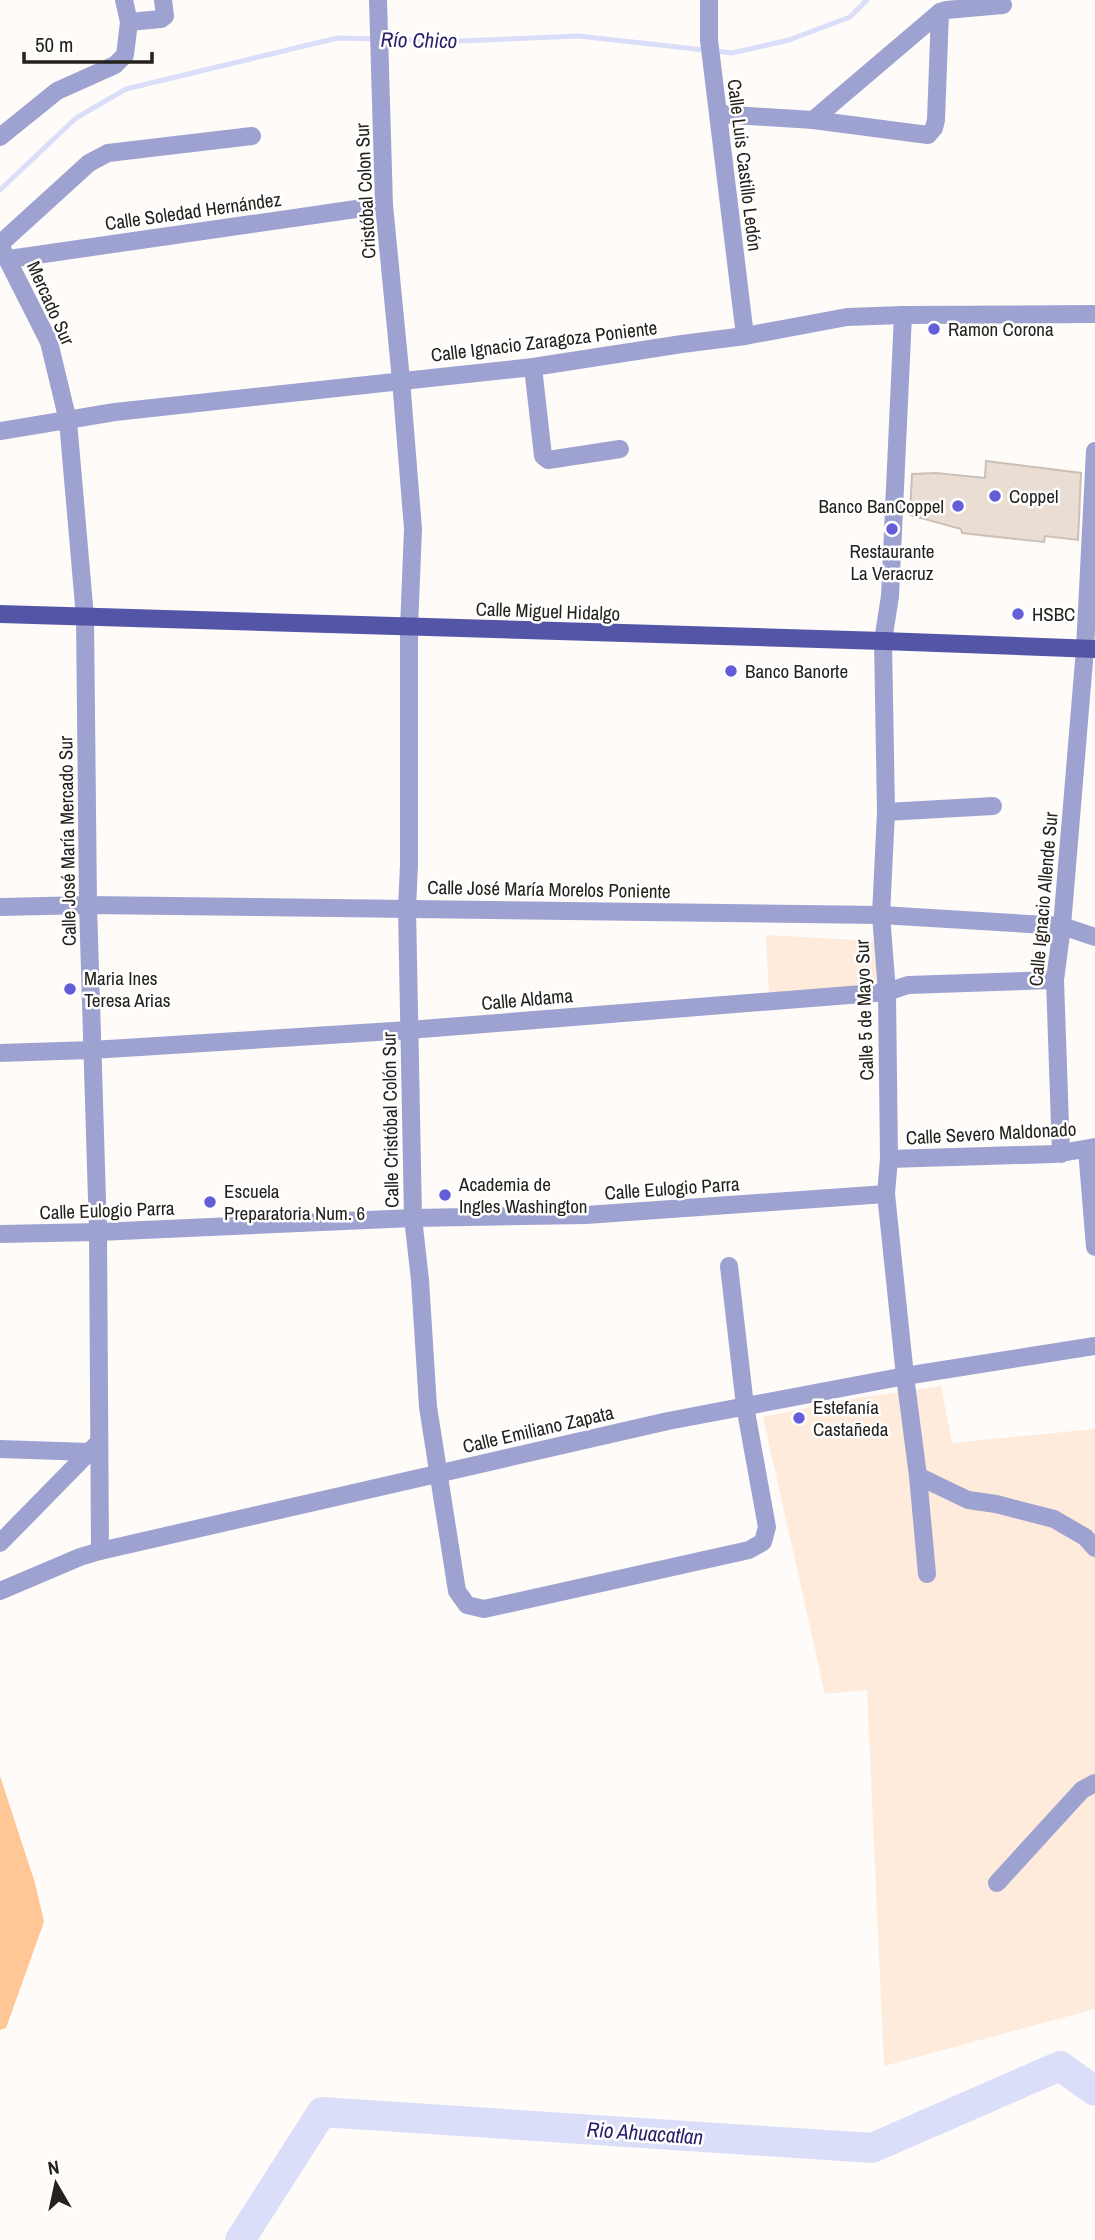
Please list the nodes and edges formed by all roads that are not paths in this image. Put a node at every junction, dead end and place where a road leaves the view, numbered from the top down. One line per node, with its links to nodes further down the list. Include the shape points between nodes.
1 (124, 0): 7 (street)
2 (163, 0): 7 (street, via 165,16 161,19)
3 (378, 0): 12 (street, Cristóbal Colon Sur)
4 (709, 0): 8 (street, Calle Luis Castillo Ledón)
5 (1003, 5): 6 (street)
6 (940, 12): 9 (street); 9 (street, via 936,120 928,135)
7 (129, 22): 11 (street, via 125,55 115,65 57,91)
8 (718, 114): 9 (street); 16 (street, Calle Luis Castillo Ledón)
9 (813, 120)
10 (252, 136): 13 (street, via 108,153 89,163)
11 (0, 137)
12 (384, 205): 13 (street, Calle Soledad Hernández); 18 (street, Cristóbal Colon Sur)
13 (3, 249): 19 (street, Mercado Sur, via 49,342)
14 (1095, 314): 15 (street, Calle Ignacio Zaragoza Poniente)
15 (903, 315): 16 (street, Calle Ignacio Zaragoza Poniente, via 847,317); 26 (street, Calle 5 de Mayo Sur, via 890,596)
16 (745, 336): 17 (street, Calle Ignacio Zaragoza Poniente)
17 (533, 367): 18 (street, Calle Ignacio Zaragoza Poniente); 21 (street, via 543,456 548,460)
18 (401, 380): 19 (street, Calle Ignacio Zaragoza Poniente); 25 (street, Cristóbal Colon Sur, via 413,529)
19 (68, 421): 20 (street, Calle Ignacio Zaragoza Poniente); 24 (street, Mercado Sur)
20 (0, 431)
21 (620, 449)
22 (1095, 451): 27 (street, Calle Ignacio Allende Sur)
23 (0, 614): 24 (main road, Calle Miguel Hidalgo)
24 (85, 617): 25 (main road, Calle Miguel Hidalgo); 30 (street, Calle José María Mercado Sur)
25 (409, 628): 26 (main road, Calle Miguel Hidalgo); 32 (street, Calle Cristóbal Colón Sur)
26 (883, 641): 27 (main road, Calle Miguel Hidalgo); 29 (street, Calle 5 de Mayo Sur)
27 (1090, 649): 34 (street, Calle Ignacio Allende Sur)
28 (993, 806): 29 (street)
29 (886, 812): 33 (street, Calle 5 de Mayo Sur)
30 (88, 905): 31 (street, Calle José María Morelos Poniente); 32 (street, Calle José María Morelos Poniente); 39 (street, Calle José María Mercado Sur)
31 (0, 907)
32 (407, 908): 33 (street, Calle José María Morelos Poniente); 38 (street, Calle Cristóbal Colón Sur)
33 (881, 915): 34 (street, Calle José María Morelos Poniente); 37 (street, Calle 5 de Mayo Sur)
34 (1062, 926): 35 (street, Calle José María Morelos Poniente); 36 (street, Calle Ignacio Allende Sur)
35 (1095, 937)
36 (1055, 980): 37 (street, Calle Aldama, via 908,985); 42 (street, Calle Ignacio Allende Sur)
37 (887, 992): 38 (street, Calle Aldama); 43 (street, Calle 5 de Mayo Sur)
38 (409, 1030): 39 (street, Calle Aldama); 45 (street, Calle Cristóbal Colón Sur)
39 (92, 1050): 40 (street, Calle Aldama); 46 (street, Calle José María Mercado Sur)
40 (0, 1053)
41 (1091, 1148): 42 (street, Calle Severo Maldonado); 48 (street)
42 (1060, 1154): 43 (street, Calle Severo Maldonado)
43 (889, 1159): 44 (street, Calle 5 de Mayo Sur)
44 (886, 1194): 45 (street, Calle Eulogio Parra, via 586,1215); 51 (street, Calle 5 de Mayo Sur)
45 (414, 1218): 46 (street, Calle Eulogio Parra); 55 (street, Calle Cristóbal Colón Sur, via 428,1407)
46 (97, 1232): 47 (street, Calle Eulogio Parra); 53 (street, Calle José María Mercado Sur)
47 (0, 1234)
48 (1095, 1247)
49 (729, 1266): 52 (street)
50 (1095, 1346): 51 (street, Calle Emiliano Zapata)
51 (905, 1376): 52 (street, Calle Emiliano Zapata); 56 (street, Calle 5 de Mayo Sur)
52 (745, 1406): 55 (street, Calle Emiliano Zapata); 55 (street, Calle Cristóbal Colón Sur, via 767,1527 763,1542 749,1550 484,1609 467,1605 457,1591)
53 (94, 1447): 54 (street); 57 (street); 59 (street, Calle José María Mercado Sur)
54 (0, 1449)
55 (438, 1473): 59 (street, Calle Emiliano Zapata)
56 (918, 1476): 58 (street, via 968,1500 1054,1519 1086,1537); 60 (street, Calle 5 de Mayo Sur)
57 (0, 1543)
58 (1095, 1548)
59 (100, 1551): 61 (street, Calle Emiliano Zapata)
60 (927, 1574)
61 (0, 1591)
62 (1095, 1783): 63 (street, via 1082,1790)
63 (997, 1883)

